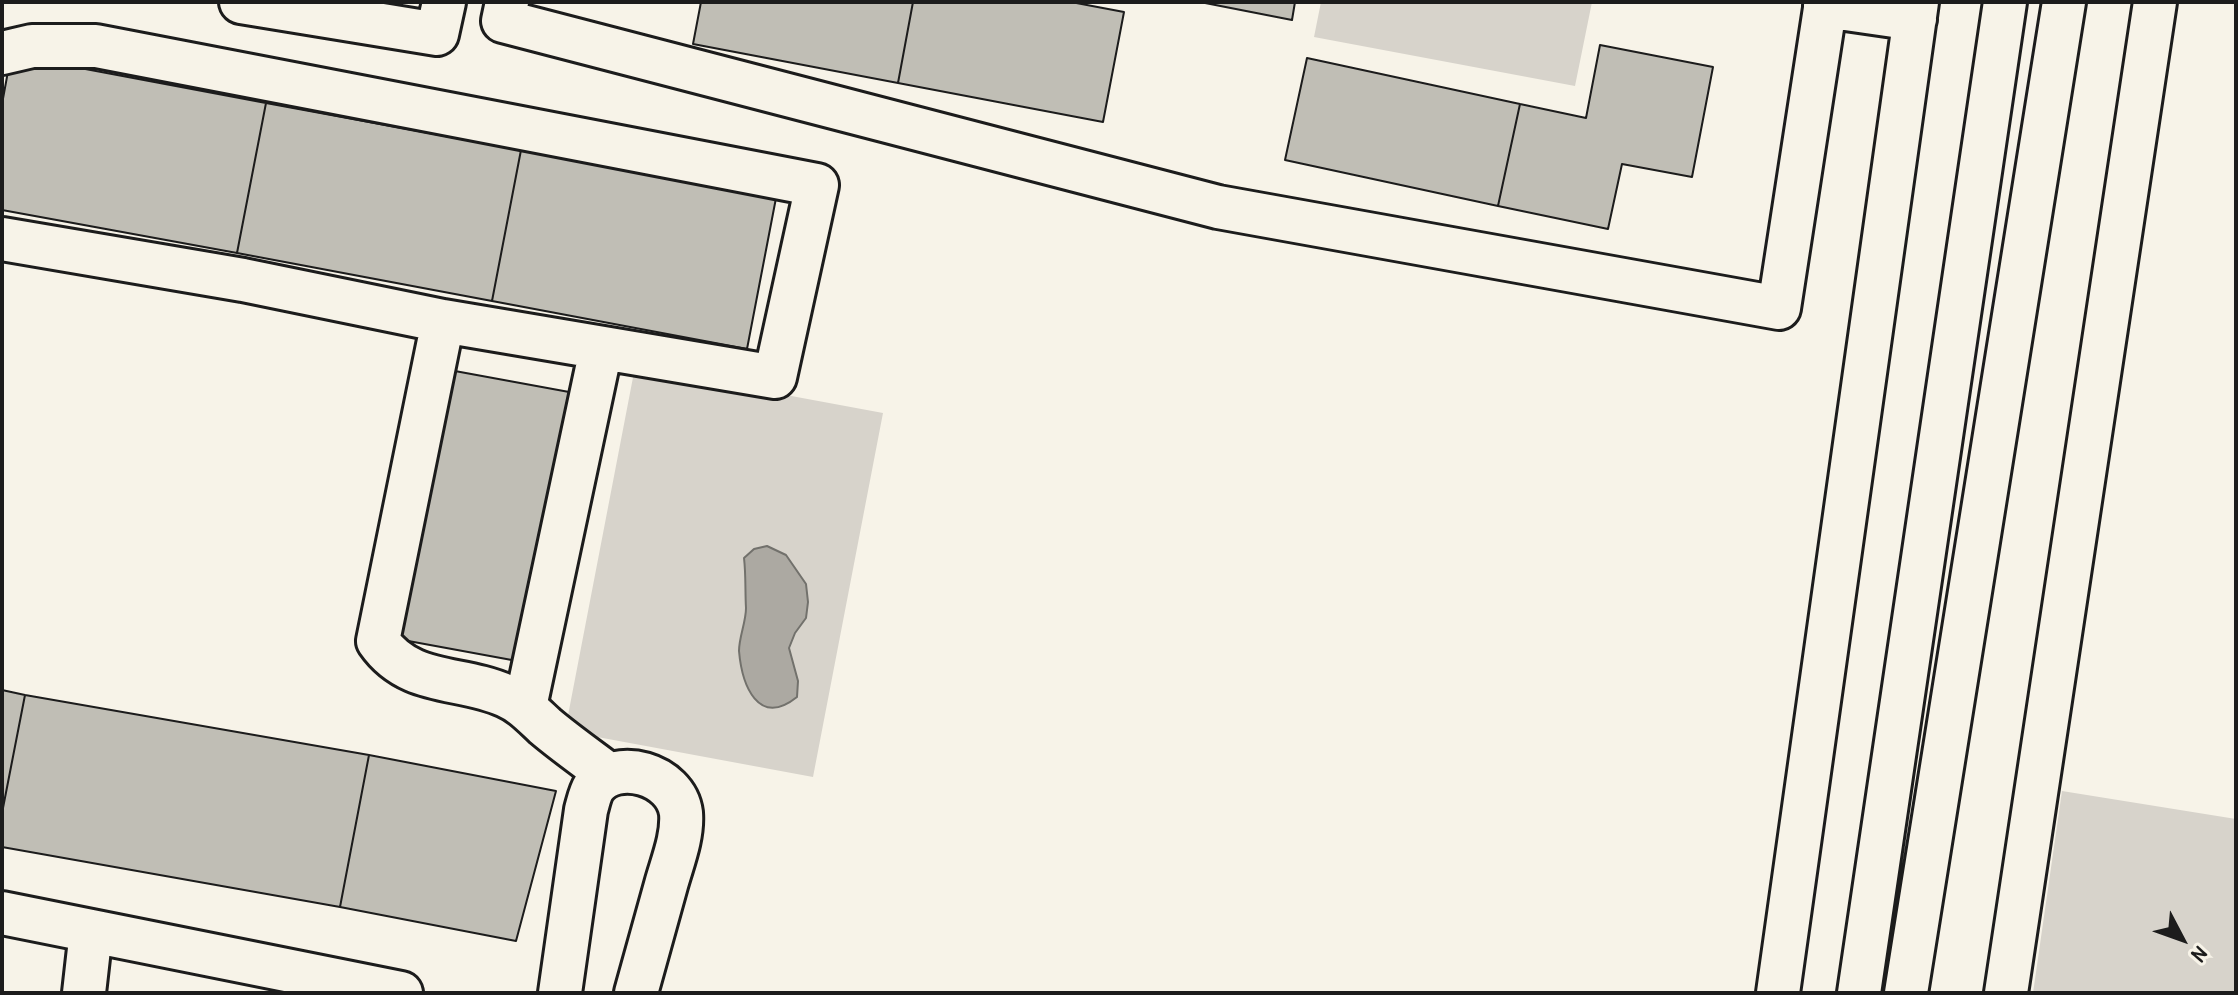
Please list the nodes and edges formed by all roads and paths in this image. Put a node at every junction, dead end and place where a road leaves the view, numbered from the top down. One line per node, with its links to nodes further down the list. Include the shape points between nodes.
1 (241, 2): 2 (street, via 437,34)
2 (444, 2)
3 (507, 2): 7 (street, via 503,21 1218,207 1779,308)
4 (2005, 2): 22 (street)
5 (2064, 2): 23 (street)
6 (2155, 2): 24 (street)
7 (1826, 4): 8 (street)
8 (1916, 10): 21 (street)
9 (2, 53): 12 (street, via 32,46 96,46 817,185 775,377)
10 (2, 239): 11 (street)
11 (443, 321): 12 (street); 13 (street, via 378,641 390,658 410,670 503,695)
12 (601, 349): 13 (street)
13 (525, 707): 14 (street)
14 (609, 775): 19 (street, via 594,787 586,810); 20 (street, via 649,775 667,784 681,814)
15 (2, 913): 16 (street)
16 (91, 931): 17 (street); 18 (street)
17 (84, 993)
18 (401, 993)
19 (560, 993)
20 (636, 993)
21 (1778, 993)
22 (1859, 993)
23 (1906, 993)
24 (2006, 993)

